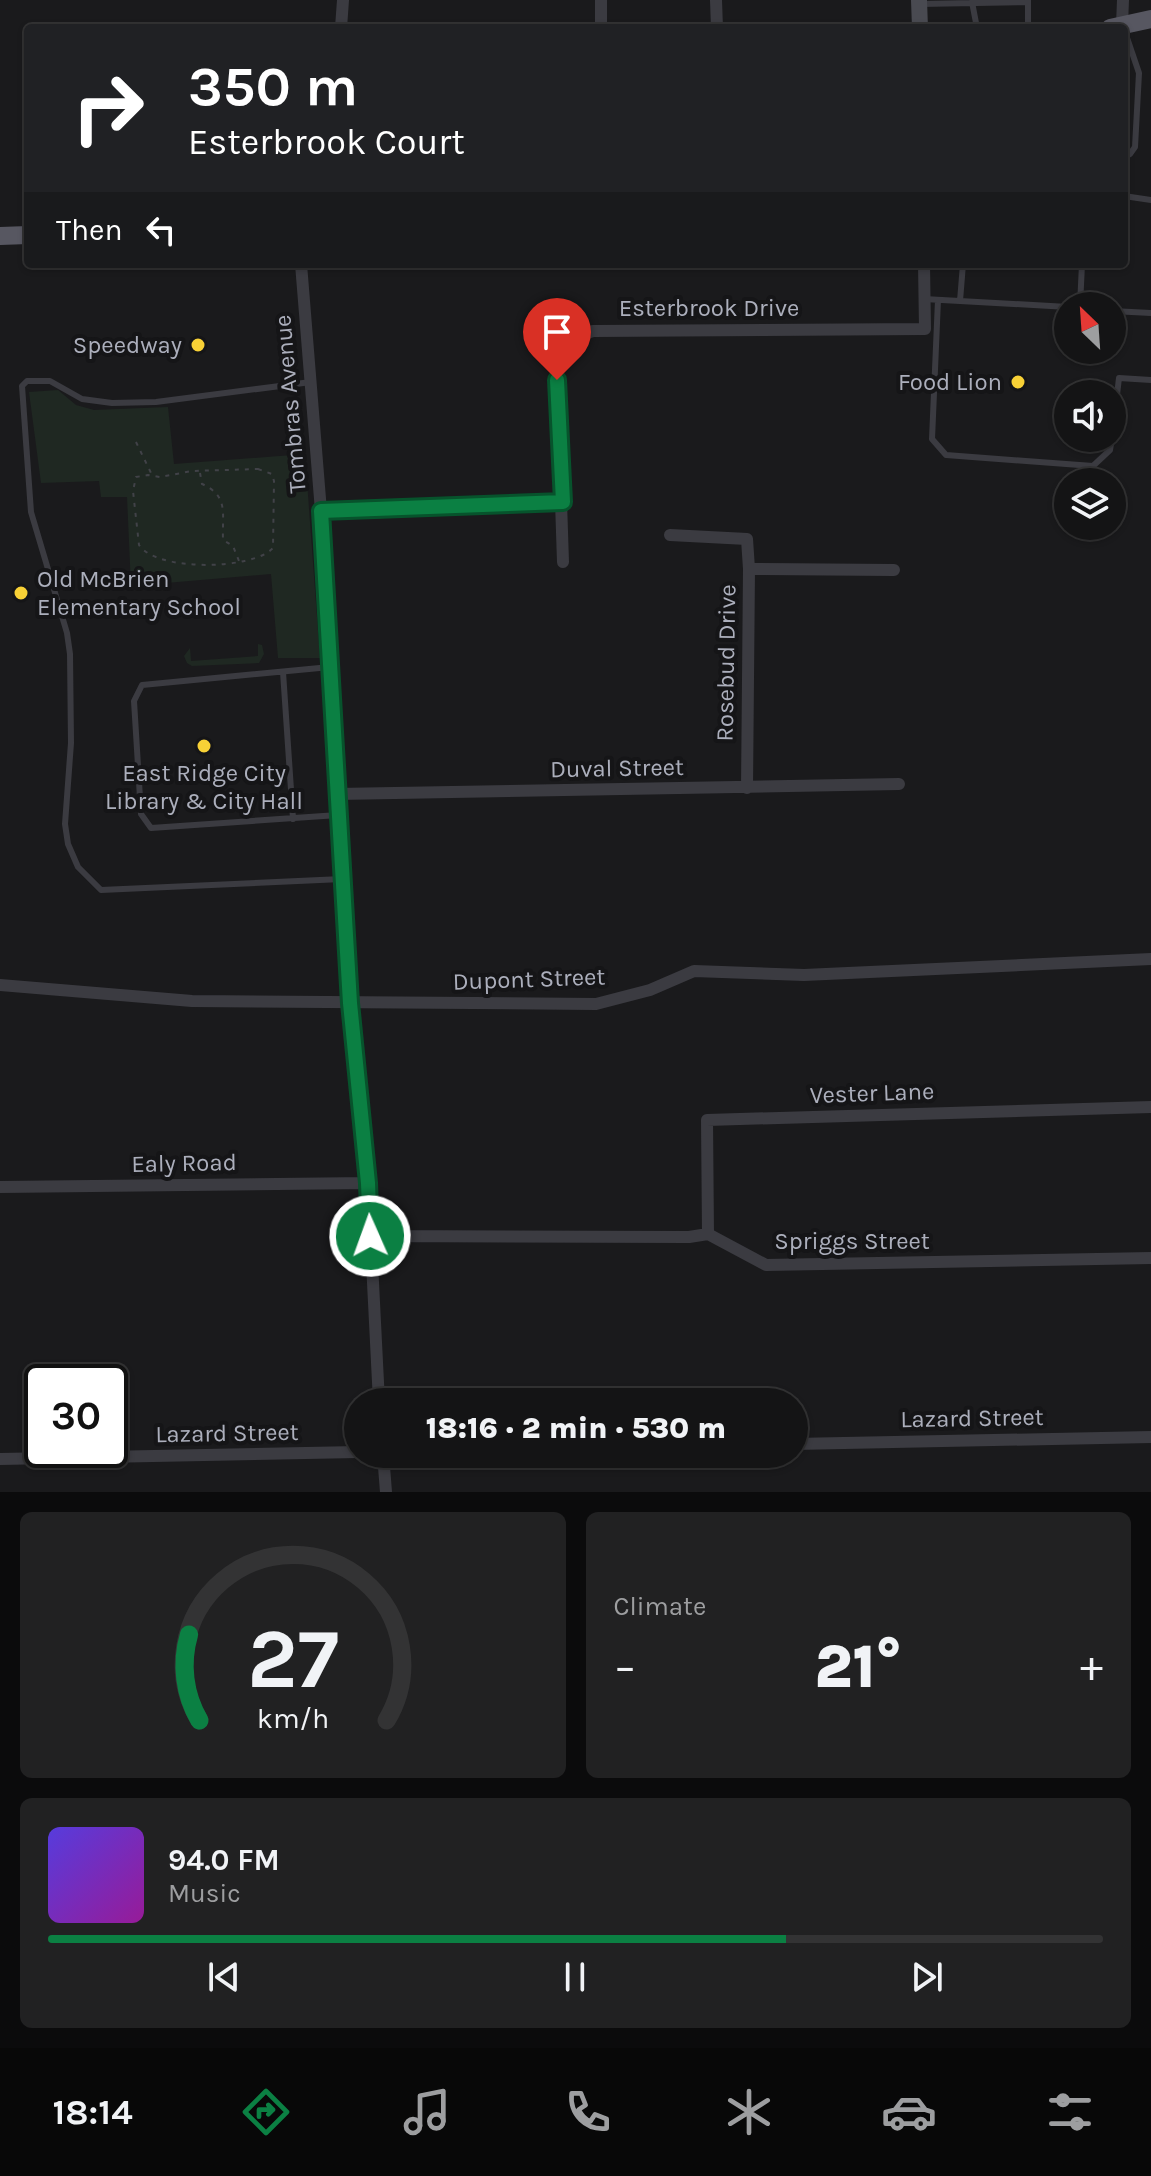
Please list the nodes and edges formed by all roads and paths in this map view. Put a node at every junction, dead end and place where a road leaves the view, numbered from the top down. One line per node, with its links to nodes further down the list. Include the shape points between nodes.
1 (343, 0): 9 (street)
2 (601, 0): 10 (street)
3 (716, 0): 11 (street)
4 (1123, 0): 15 (street)
5 (1028, 1): 7 (lane); 14 (lane)
6 (919, 2): 7 (lane); 12 (main road)
7 (972, 2): 13 (lane)
8 (1151, 19): 16 (main road)
9 (341, 24)
10 (601, 24)
11 (717, 24)
12 (920, 24)
13 (976, 24)
14 (1028, 24)
15 (1120, 24)
16 (1128, 26)
17 (1128, 47): 18 (lane, via 1139,73 1135,147)
18 (1128, 153)
19 (1128, 197): 20 (lane)
20 (1151, 200)
21 (24, 235): 22 (main road)
22 (0, 236)
23 (301, 268): 35 (street, Tombras Avenue)
24 (925, 268): 28 (street)
25 (963, 268): 29 (lane)
26 (1082, 268): 27 (lane)
27 (1081, 292)
28 (931, 300): 29 (lane); 37 (lane, via 932,439 946,455 1093,466); 40 (street, Esterbrook Drive, via 925,329 593,331 572,338 556,350)
29 (960, 301): 30 (lane)
30 (1054, 306)
31 (1126, 312): 32 (lane)
32 (1151, 313)
33 (1119, 380): 34 (lane)
34 (1151, 380)
35 (311, 382): 41 (street, Tombras Avenue); 54 (lane, via 112,403 82,399 50,381 27,381 22,386 27,472 31,512 70,654 65,824 78,867 101,890)
36 (136, 442): 39 (path)
37 (1108, 452)
38 (200, 472): 39 (path); 43 (path, via 202,484 221,497 223,540 233,546); 43 (path, via 258,469 272,474 273,548 266,555)
39 (152, 476): 43 (path, via 136,477 133,491 144,552 184,564)
40 (563, 502): 41 (street); 44 (street)
41 (321, 511): 47 (street, Tombras Avenue)
42 (670, 535): 45 (street, Rosebud Drive, via 747,539)
43 (239, 561)
44 (563, 562)
45 (749, 569): 46 (street); 50 (street, Rosebud Drive)
46 (894, 570)
47 (330, 667): 48 (lane); 51 (street, Tombras Avenue)
48 (283, 672): 53 (lane); 53 (lane, via 142,685 134,701 141,814 151,828)
49 (899, 784): 50 (street, Duval Street)
50 (747, 788): 51 (street, Duval Street)
51 (337, 794): 52 (street, Tombras Avenue)
52 (338, 815): 53 (lane); 54 (street, Tombras Avenue)
53 (293, 819)
54 (342, 879): 57 (street, Tombras Avenue)
55 (1151, 959): 57 (street, Dupont Street, via 804,975 694,971 596,1004)
56 (0, 985): 57 (street, Dupont Street, via 192,1001)
57 (350, 1003): 59 (street, Tombras Avenue)
58 (1151, 1107): 61 (street, Vester Lane, via 707,1120)
59 (368, 1183): 60 (street, Ealy Road); 62 (street, Tombras Avenue)
60 (0, 1187)
61 (708, 1234): 62 (street); 63 (street, Spriggs Street, via 766,1265)
62 (370, 1236): 64 (street, Tombras Avenue)
63 (1151, 1258)
64 (378, 1388)
65 (1151, 1437): 66 (street, Lazard Street)
66 (808, 1444)
67 (344, 1452): 68 (street, Lazard Street)
68 (0, 1459)
69 (384, 1468): 70 (street)
70 (386, 1492)

